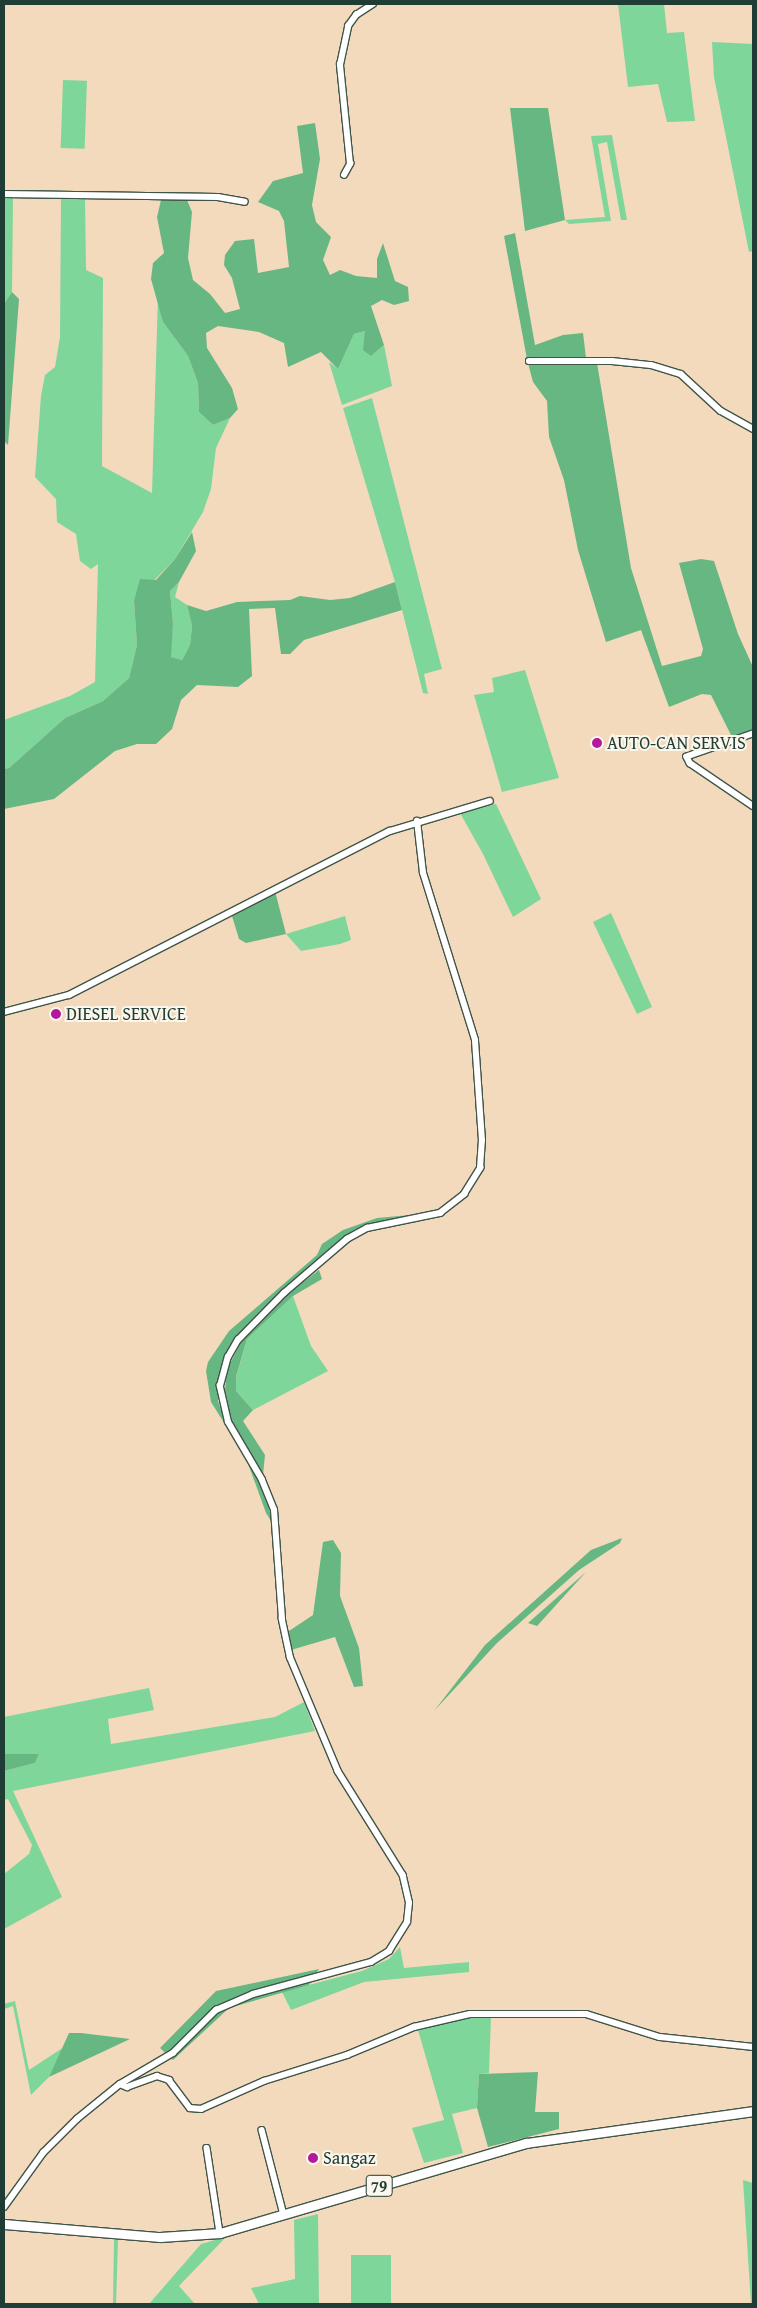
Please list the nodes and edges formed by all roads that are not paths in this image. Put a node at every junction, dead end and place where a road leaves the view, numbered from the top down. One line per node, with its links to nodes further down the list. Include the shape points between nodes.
1 (372, 4): 2 (street, via 356,15 348,26 340,65 350,164)
2 (344, 175)
3 (4, 194): 4 (street, via 218,197)
4 (245, 202)
5 (529, 361): 6 (street, via 612,361 650,365 681,374 721,411)
6 (753, 428)
7 (753, 734): 9 (street, via 687,757 690,763)
8 (490, 801): 10 (street)
9 (753, 806)
10 (417, 821): 11 (street, via 316,866 69,995); 13 (street, via 423,873 476,1040 482,1141 480,1168 464,1194 440,1214 368,1228 347,1239 284,1293 238,1340 228,1357 220,1386 228,1422 262,1480 274,1510 282,1619 290,1658 338,1772 403,1876 409,1903 407,1922 389,1951 371,1962 227,2003 207,2018 173,2053)
11 (4, 1012)
12 (753, 2047): 13 (street, via 660,2037 586,2014 470,2014 414,2027 347,2055 264,2081 201,2109 190,2108 169,2080 157,2076 127,2087)
13 (120, 2084): 17 (street, via 58,2136)
14 (753, 2111): 18 (main road, 79, via 526,2143)
15 (262, 2130): 18 (street)
16 (208, 2148): 20 (street)
17 (4, 2207)
18 (284, 2215): 20 (main road, 79)
19 (4, 2224): 20 (main road, 79, via 160,2237)
20 (220, 2233)

